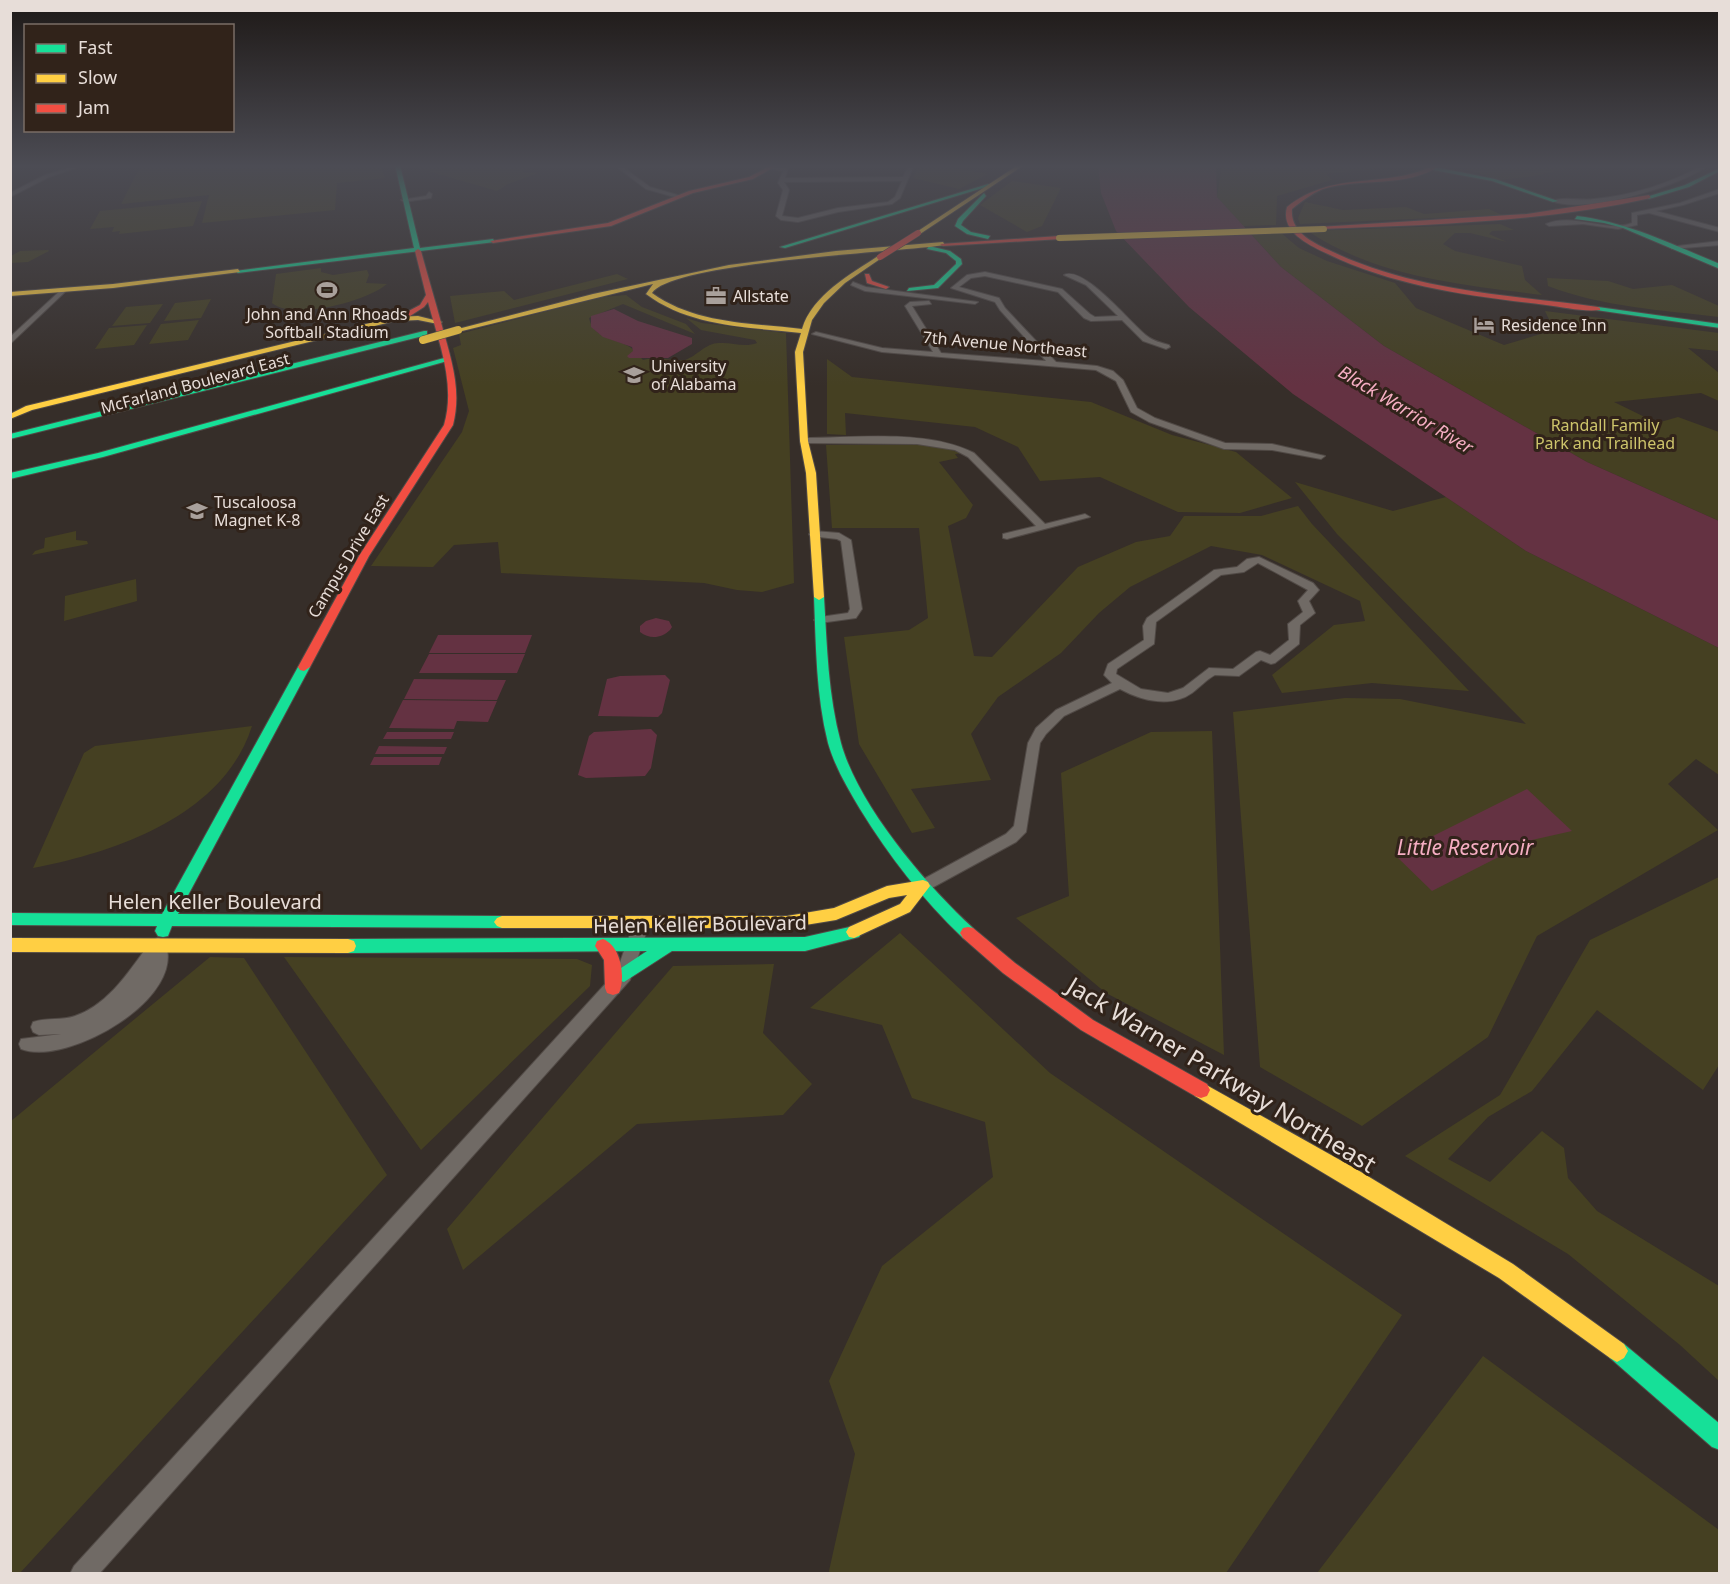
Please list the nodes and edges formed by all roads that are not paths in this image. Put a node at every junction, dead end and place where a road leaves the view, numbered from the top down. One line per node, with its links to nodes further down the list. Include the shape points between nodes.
1 (415, 239): 13 (main road, Campus Drive East)
2 (490, 239): 13 (main road)
3 (812, 239): 14 (main road)
4 (909, 239): 14 (main road, McFarland Boulevard East)
5 (910, 239): 18 (main road, McFarland Boulevard East)
6 (914, 239): 20 (main road, bridge, via 880,257)
7 (915, 239): 16 (main road)
8 (918, 239): 25 (main road, via 948,252 959,264 936,287)
9 (1306, 239): 34 (main road, via 1340,258 1387,274 1462,289)
10 (1653, 239): 12 (main road)
11 (1719, 243): 12 (street)
12 (1672, 247): 15 (main road)
13 (417, 248): 22 (main road); 23 (main road); 27 (main road, Campus Drive East)
14 (735, 261): 29 (main road, McFarland Boulevard East, via 642,279)
15 (1719, 267)
16 (867, 275): 20 (main road); 21 (main road, via 867,281)
17 (1067, 275): 32 (street, via 1088,284)
18 (674, 277): 29 (main road, McFarland Boulevard East); 35 (main road, via 651,287 651,299 686,314 777,327 800,325)
19 (828, 280): 20 (main road)
20 (851, 285): 21 (street); 28 (street, via 957,301); 35 (main road)
21 (886, 287): 25 (street)
22 (63, 291): 23 (main road); 37 (street)
23 (10, 293)
24 (971, 293): 26 (street); 28 (street, via 994,296); 32 (street, via 954,288 969,276 985,274 1060,290 1094,319)
25 (910, 297): 26 (street); 30 (street); 39 (street, via 908,306)
26 (982, 298): 28 (street)
27 (432, 301): 31 (main road); 33 (main road, Campus Drive East)
28 (999, 302): 41 (street)
29 (543, 305): 36 (main road, McFarland Boulevard East, bridge)
30 (961, 305)
31 (401, 316): 33 (main road); 44 (main road); 45 (main road, via 29,408)
32 (1124, 318): 38 (street, via 1146,339)
33 (438, 322): 40 (main road, Campus Drive East)
34 (1719, 326)
35 (810, 332): 39 (street, 7th Avenue Northeast, via 882,350); 49 (main road, Jack Warner Parkway Northeast, via 799,352 807,388)
36 (423, 337): 46 (main road, McFarland Boulevard East); 50 (main road, McFarland Boulevard East, via 92,427)
37 (10, 342)
38 (1166, 347)
39 (939, 356): 41 (street, 7th Avenue Northeast)
40 (446, 358): 42 (main road); 43 (main road, Campus Drive East); 52 (main road)
41 (1054, 365): 51 (street, 7th Avenue Northeast, via 1091,367 1110,373 1124,387 1134,410 1207,441)
42 (406, 371): 43 (main road); 52 (main road, via 100,455)
43 (452, 378): 61 (main road, Campus Drive East, via 454,410 446,432 364,556)
44 (10, 411)
45 (10, 417)
46 (66, 424): 47 (main road); 48 (main road, McFarland Boulevard East)
47 (10, 427)
48 (10, 437)
49 (810, 441): 54 (street, via 959,447); 55 (main road, Jack Warner Parkway Northeast, via 816,452 811,473)
50 (10, 445)
51 (1321, 456)
52 (10, 474)
53 (1085, 517): 54 (street)
54 (1042, 527): 56 (street)
55 (814, 534): 57 (main road, Jack Warner Parkway Northeast); 57 (street, via 846,540 856,609 852,616)
56 (1006, 536)
57 (820, 620): 59 (main road, Jack Warner Parkway Northeast, via 829,716 842,766 873,819)
58 (1122, 683): 58 (street, via 1147,696 1170,698 1186,692 1213,671 1235,673 1260,655 1271,660 1295,641 1294,624 1309,614 1303,601 1313,587 1259,560 1240,570 1218,572 1151,620 1150,641 1110,671); 59 (street, via 1065,710 1039,730 1030,760 1021,828 1011,838)
59 (923, 886): 62 (main road, Helen Keller Boulevard, via 887,892 836,914 787,922); 67 (main road, Helen Keller Boulevard, via 905,908 823,941); 71 (main road, Jack Warner Parkway Northeast, via 1009,968 1087,1025 1506,1271 1633,1364)
60 (10, 919): 61 (main road, Helen Keller Boulevard)
61 (166, 921): 62 (main road, Helen Keller Boulevard); 64 (main road, Campus Drive East)
62 (642, 922): 66 (street)
63 (10, 945): 64 (main road, Helen Keller Boulevard)
64 (158, 945): 65 (main road, Helen Keller Boulevard); 69 (street, via 112,1004 74,1024); 70 (street, via 160,962 153,975 115,1017 77,1038)
65 (603, 946): 66 (main road, Helen Keller Boulevard); 68 (main road, via 612,958)
66 (634, 946): 67 (main road, Helen Keller Boulevard); 68 (street)
67 (668, 946): 68 (main road)
68 (619, 981): 72 (street)
69 (39, 1027)
70 (27, 1044)
71 (1719, 1439)
72 (82, 1574)

